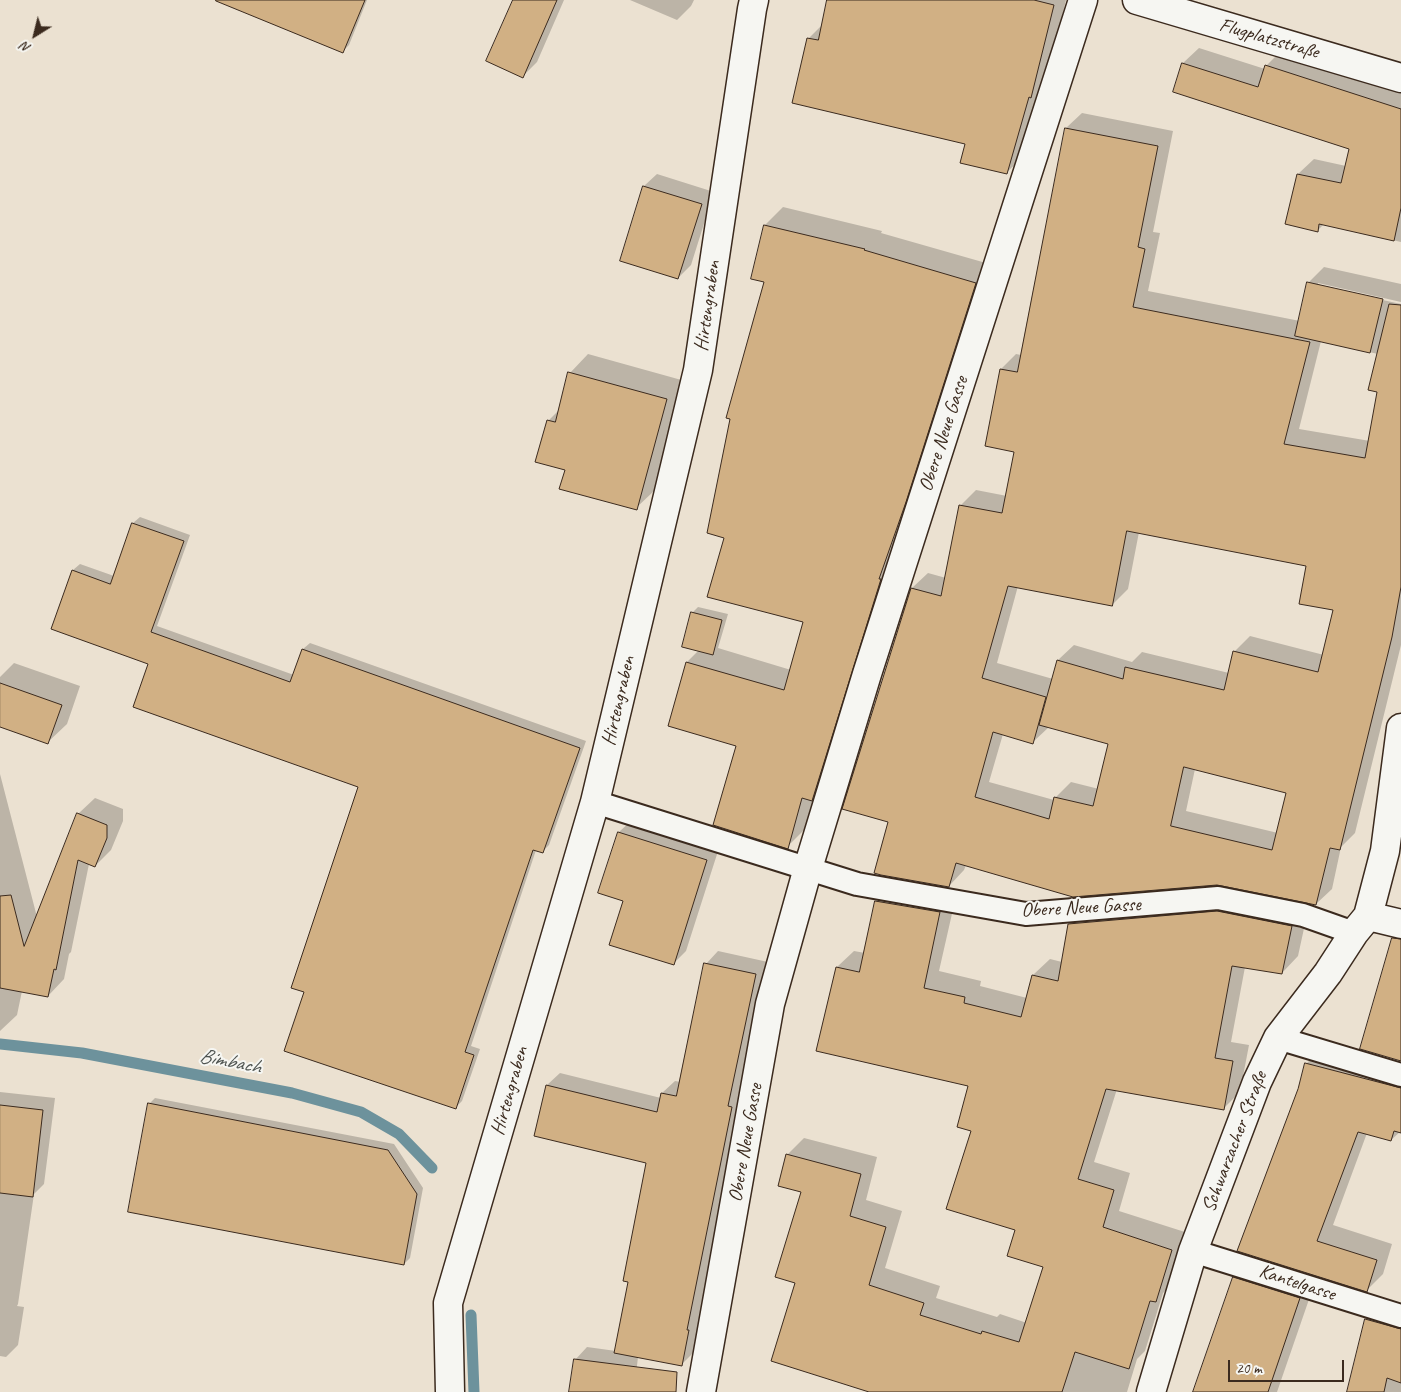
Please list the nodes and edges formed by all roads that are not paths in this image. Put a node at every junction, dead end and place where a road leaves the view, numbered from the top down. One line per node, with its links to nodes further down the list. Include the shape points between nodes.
1 (754, 0): 6 (street, Hirtengraben, via 698,370)
2 (1083, 0): 7 (street, Obere Neue Gasse, via 870,664)
3 (1137, 0): 4 (street, Flugplatzstraße)
4 (1401, 78)
5 (1401, 728): 8 (street, Schwarzacher Straße, via 1385,851)
6 (595, 802): 7 (lane, Obere Neue Gasse); 14 (street, Hirtengraben, via 448,1303)
7 (808, 868): 8 (lane, Obere Neue Gasse, via 857,884 1026,914 1218,898); 15 (street, Obere Neue Gasse, via 770,1004)
8 (1361, 924): 9 (street); 10 (street, Schwarzacher Straße)
9 (1401, 924)
10 (1278, 1038): 11 (lane); 12 (street, Schwarzacher Straße, via 1257,1082)
11 (1401, 1075)
12 (1193, 1250): 13 (lane, Kantelgasse); 16 (street, Schwarzacher Straße)
13 (1401, 1316)
14 (450, 1392)
15 (701, 1392)
16 (1151, 1392)

